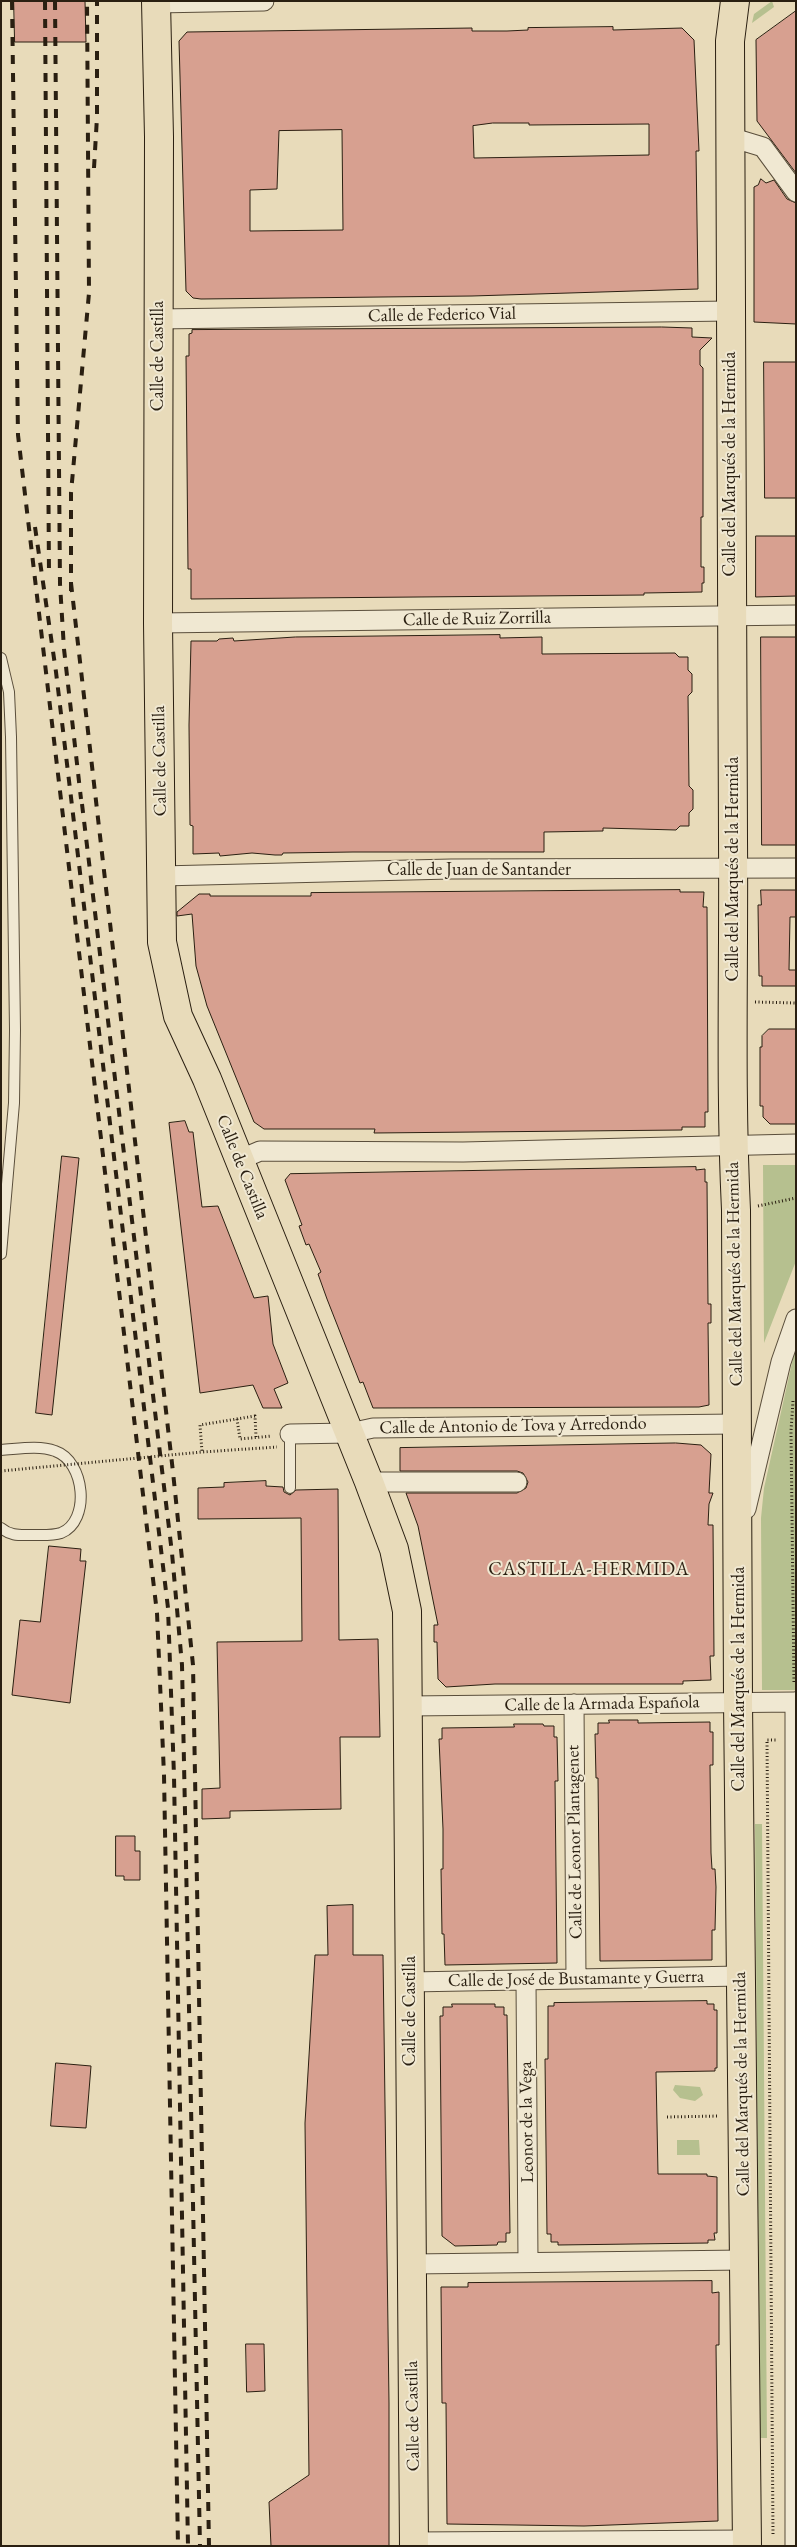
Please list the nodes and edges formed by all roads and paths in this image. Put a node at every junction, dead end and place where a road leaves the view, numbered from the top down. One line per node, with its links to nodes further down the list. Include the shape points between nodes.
1 (264, 1): 3 (street)
2 (732, 1): 4 (main road, Calle del Marqués de la Hermida)
3 (156, 2): 7 (main road, Calle de Castilla, via 159,137)
4 (730, 137): 5 (street, via 763,147); 6 (main road, Calle del Marqués de la Hermida)
5 (796, 192)
6 (729, 312): 7 (street, Calle de Federico Vial); 9 (main road, Calle del Marqués de la Hermida)
7 (171, 318): 10 (main road, Calle de Castilla)
8 (796, 615): 9 (street, Calle de Ruiz Zorrilla)
9 (730, 616): 10 (street, Calle de Ruiz Zorrilla); 13 (main road, Calle del Marqués de la Hermida)
10 (158, 623): 14 (main road, Calle de Castilla)
11 (1, 658): 22 (lane, via 9,692 11,737 16,1030 14,1103)
12 (796, 868): 13 (street, Calle de Juan de Santander)
13 (733, 869): 14 (street, Calle de Juan de Santander, via 451,869); 15 (main road, Calle del Marqués de la Hermida)
14 (161, 876): 19 (main road, Calle de Castilla, via 162,942 178,1016)
15 (734, 1002): 16 (path); 18 (main road, Calle del Marqués de la Hermida)
16 (796, 1003)
17 (796, 1144): 18 (street)
18 (733, 1145): 19 (street, via 463,1152 260,1151); 21 (main road, Calle del Marqués de la Hermida)
19 (239, 1160): 27 (main road, Calle de Castilla)
20 (796, 1198): 21 (path)
21 (736, 1210): 26 (main road, Calle del Marqués de la Hermida)
22 (1, 1254)
23 (796, 1319): 36 (street, via 781,1362)
24 (794, 1392): 38 (path, via 791,1431)
25 (237, 1419): 25 (path, via 240,1438 255,1437 255,1416); 30 (path, via 200,1425)
26 (737, 1424): 27 (street, Calle de Antonio de Tova y Arredondo, via 373,1428); 36 (main road, Calle del Marqués de la Hermida)
27 (350, 1433): 28 (street, Calle de Antonio de Tova y Arredondo); 32 (main road, Calle de Castilla)
28 (290, 1440): 30 (path); 34 (lane)
29 (1, 1450): 35 (lane, via 47,1449 63,1454 77,1469 80,1502 72,1524 61,1533 18,1535)
30 (202, 1452): 31 (path, bridge)
31 (1, 1471)
32 (369, 1482): 33 (street); 40 (main road, Calle de Castilla, via 394,1549 407,1611)
33 (517, 1482)
34 (290, 1488)
35 (1, 1528)
36 (738, 1544): 37 (main road, Calle del Marqués de la Hermida)
37 (738, 1701): 38 (street, Calle de la Armada Española); 39 (street, Calle de la Armada Española); 42 (main road, Calle del Marqués de la Hermida)
38 (795, 1702): 53 (street)
39 (574, 1704): 40 (street, Calle de la Armada Española); 43 (street, Calle de Leonor Plantagenet)
40 (408, 1706): 45 (main road, Calle de Castilla)
41 (767, 1740): 51 (path)
42 (741, 1976): 43 (street, Calle de José de Bustamante y Guerra); 46 (main road, Calle del Marqués de la Hermida)
43 (576, 1979): 44 (street, Calle de José de Bustamante y Guerra)
44 (526, 1981): 45 (street, Calle de José de Bustamante y Guerra); 49 (street, Leonor de la Vega)
45 (410, 1982): 50 (main road, Calle de Castilla)
46 (742, 2116): 47 (path); 48 (main road, Calle del Marqués de la Hermida)
47 (667, 2117)
48 (744, 2260): 49 (street); 51 (main road, Calle del Marqués de la Hermida)
49 (528, 2262): 50 (street)
50 (411, 2264): 52 (main road, Calle de Castilla)
51 (756, 2540): 52 (street)
52 (414, 2544)
53 (795, 2546)

